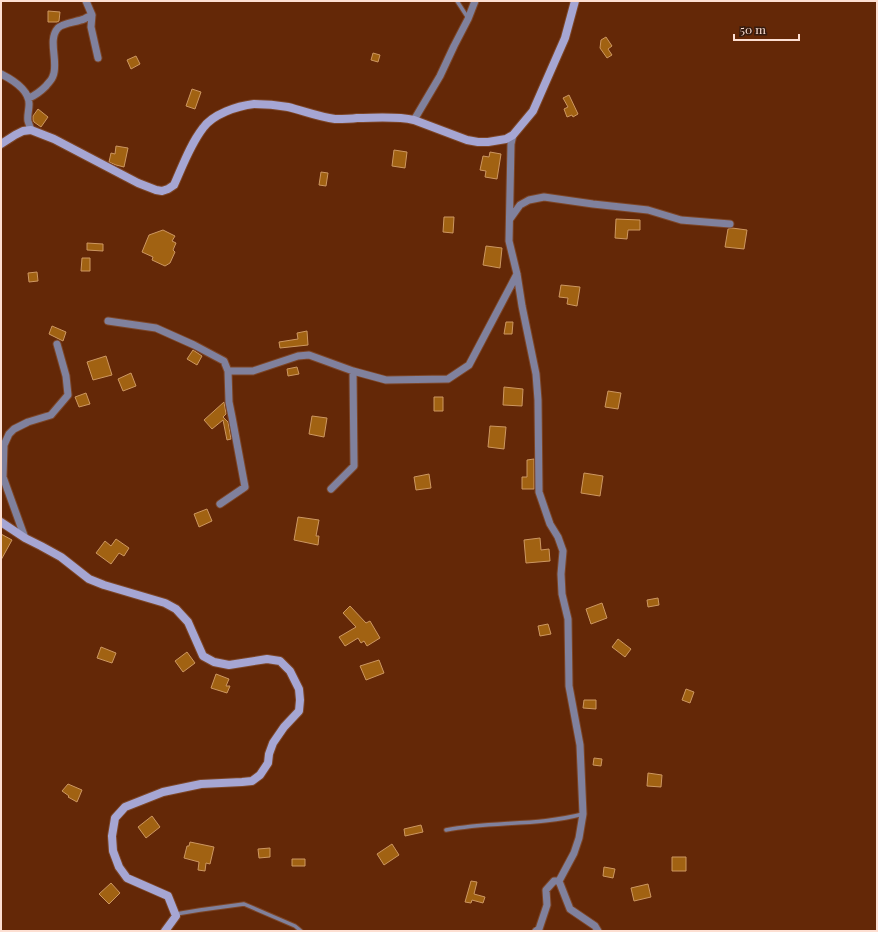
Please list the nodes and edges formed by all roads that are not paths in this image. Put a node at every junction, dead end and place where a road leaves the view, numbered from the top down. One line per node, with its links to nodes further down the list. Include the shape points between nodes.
1 (86, 1): 5 (street)
2 (457, 1): 6 (lane)
3 (475, 1): 6 (street)
4 (575, 1): 12 (street, via 565,38 532,111)
5 (92, 15): 7 (street, via 91,27); 9 (street, via 57,29 53,37 53,76 40,92)
6 (468, 19): 10 (street, via 440,76)
7 (98, 58)
8 (1, 74): 9 (street, via 24,90)
9 (29, 98): 11 (street, via 28,121)
10 (414, 120): 11 (street, via 336,119 272,105 254,104 237,108 208,122 191,147 174,185 162,191 138,183 54,139); 12 (street, via 478,142 506,139)
11 (31, 130): 13 (street, via 23,131)
12 (513, 135): 14 (street)
13 (1, 144)
14 (510, 219): 15 (street, via 520,205 544,197 648,210 681,220); 16 (street, via 509,241)
15 (730, 224)
16 (517, 274): 20 (street, via 469,365 448,379 386,380); 25 (street, via 536,374 539,492 563,551 561,574 562,594 568,619 568,686 580,745)
17 (108, 321): 19 (street, via 156,328 224,361)
18 (57, 344): 24 (street, via 66,376 68,395 51,415 14,429 4,445 3,477)
19 (228, 371): 20 (street, via 253,371 298,356 309,355); 22 (street, via 229,402 245,487)
20 (353, 371): 21 (street, via 354,466)
21 (331, 489)
22 (220, 504)
23 (1, 522): 24 (street)
24 (25, 538): 28 (street, via 61,557 89,579 165,603 176,609 188,622 203,656 214,662 229,665 267,659 280,661 290,671 299,689 299,711 273,743 268,763 252,781 201,784 164,792 125,807 115,818 113,851 119,867 127,878 168,896)
25 (583, 814): 26 (lane, via 534,822 465,826); 27 (street, via 574,853)
26 (446, 830)
27 (559, 881): 31 (street, via 554,881 546,890 547,905); 32 (street, via 570,909 595,926)
28 (175, 914): 29 (street); 30 (lane, via 244,904)
29 (165, 931)
30 (301, 931)
31 (536, 931)
32 (598, 931)

